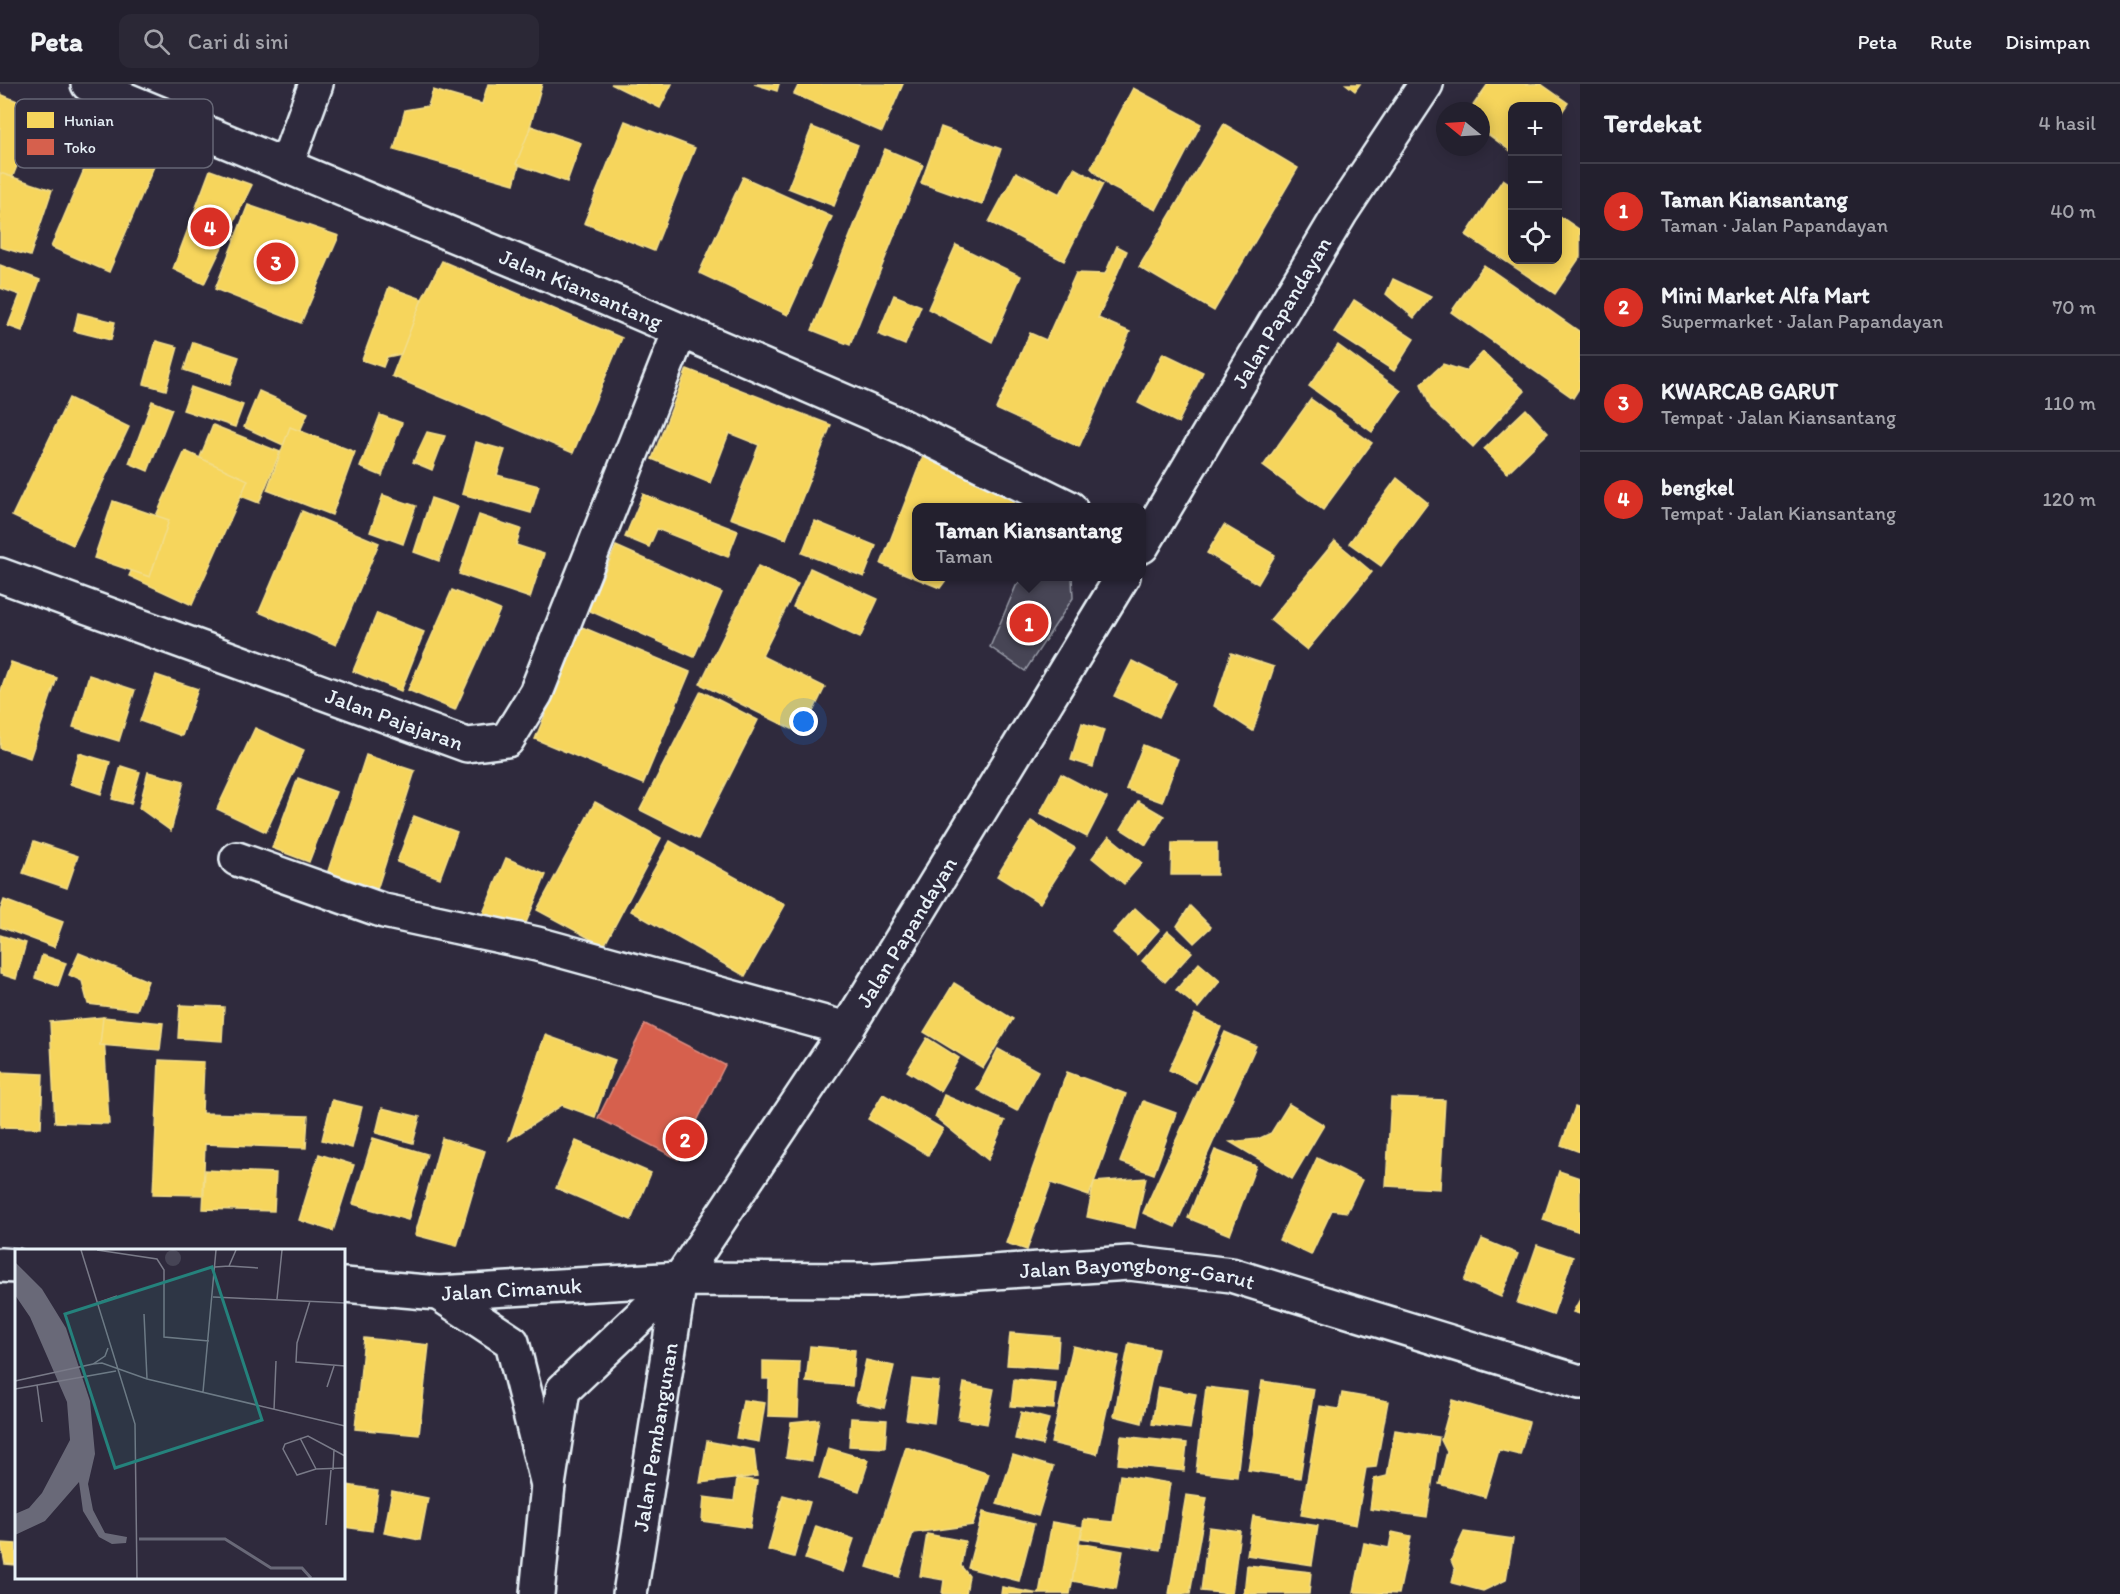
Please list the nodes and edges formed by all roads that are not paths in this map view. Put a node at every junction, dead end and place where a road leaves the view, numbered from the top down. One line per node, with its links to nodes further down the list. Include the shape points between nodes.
1 (88, 84): 4 (main road, Jalan Kiansantang)
2 (316, 84): 6 (main road)
3 (1425, 84): 9 (main road, Jalan Papandayan, via 1341,212)
4 (124, 99)
5 (213, 136): 6 (main road, Jalan Kiansantang)
6 (286, 166): 7 (main road, Jalan Kiansantang)
7 (680, 330): 8 (main road, Jalan Kiansantang, via 902,426); 10 (main road, Jalan Pajajaran, via 536,693 507,740 467,745)
8 (1062, 503)
9 (1146, 537)
10 (0, 575)
11 (1120, 581): 13 (main road, Jalan Papandayan)
12 (237, 859): 13 (main road, via 384,911 537,944)
13 (847, 1029): 16 (main road, Jalan Papandayan)
14 (0, 1265): 15 (main road)
15 (15, 1266)
16 (680, 1279): 18 (main road, Jalan Cimanuk); 19 (main road, Jalan Bayongbong-Garut, via 873,1280 1129,1263 1231,1275); 20 (main road, via 563,1390); 22 (main road, Jalan Pembangunan)
17 (345, 1285): 18 (main road, Jalan Cimanuk)
18 (438, 1293): 20 (main road, via 512,1342)
19 (1580, 1382)
20 (548, 1485): 21 (main road)
21 (537, 1594)
22 (630, 1594)

